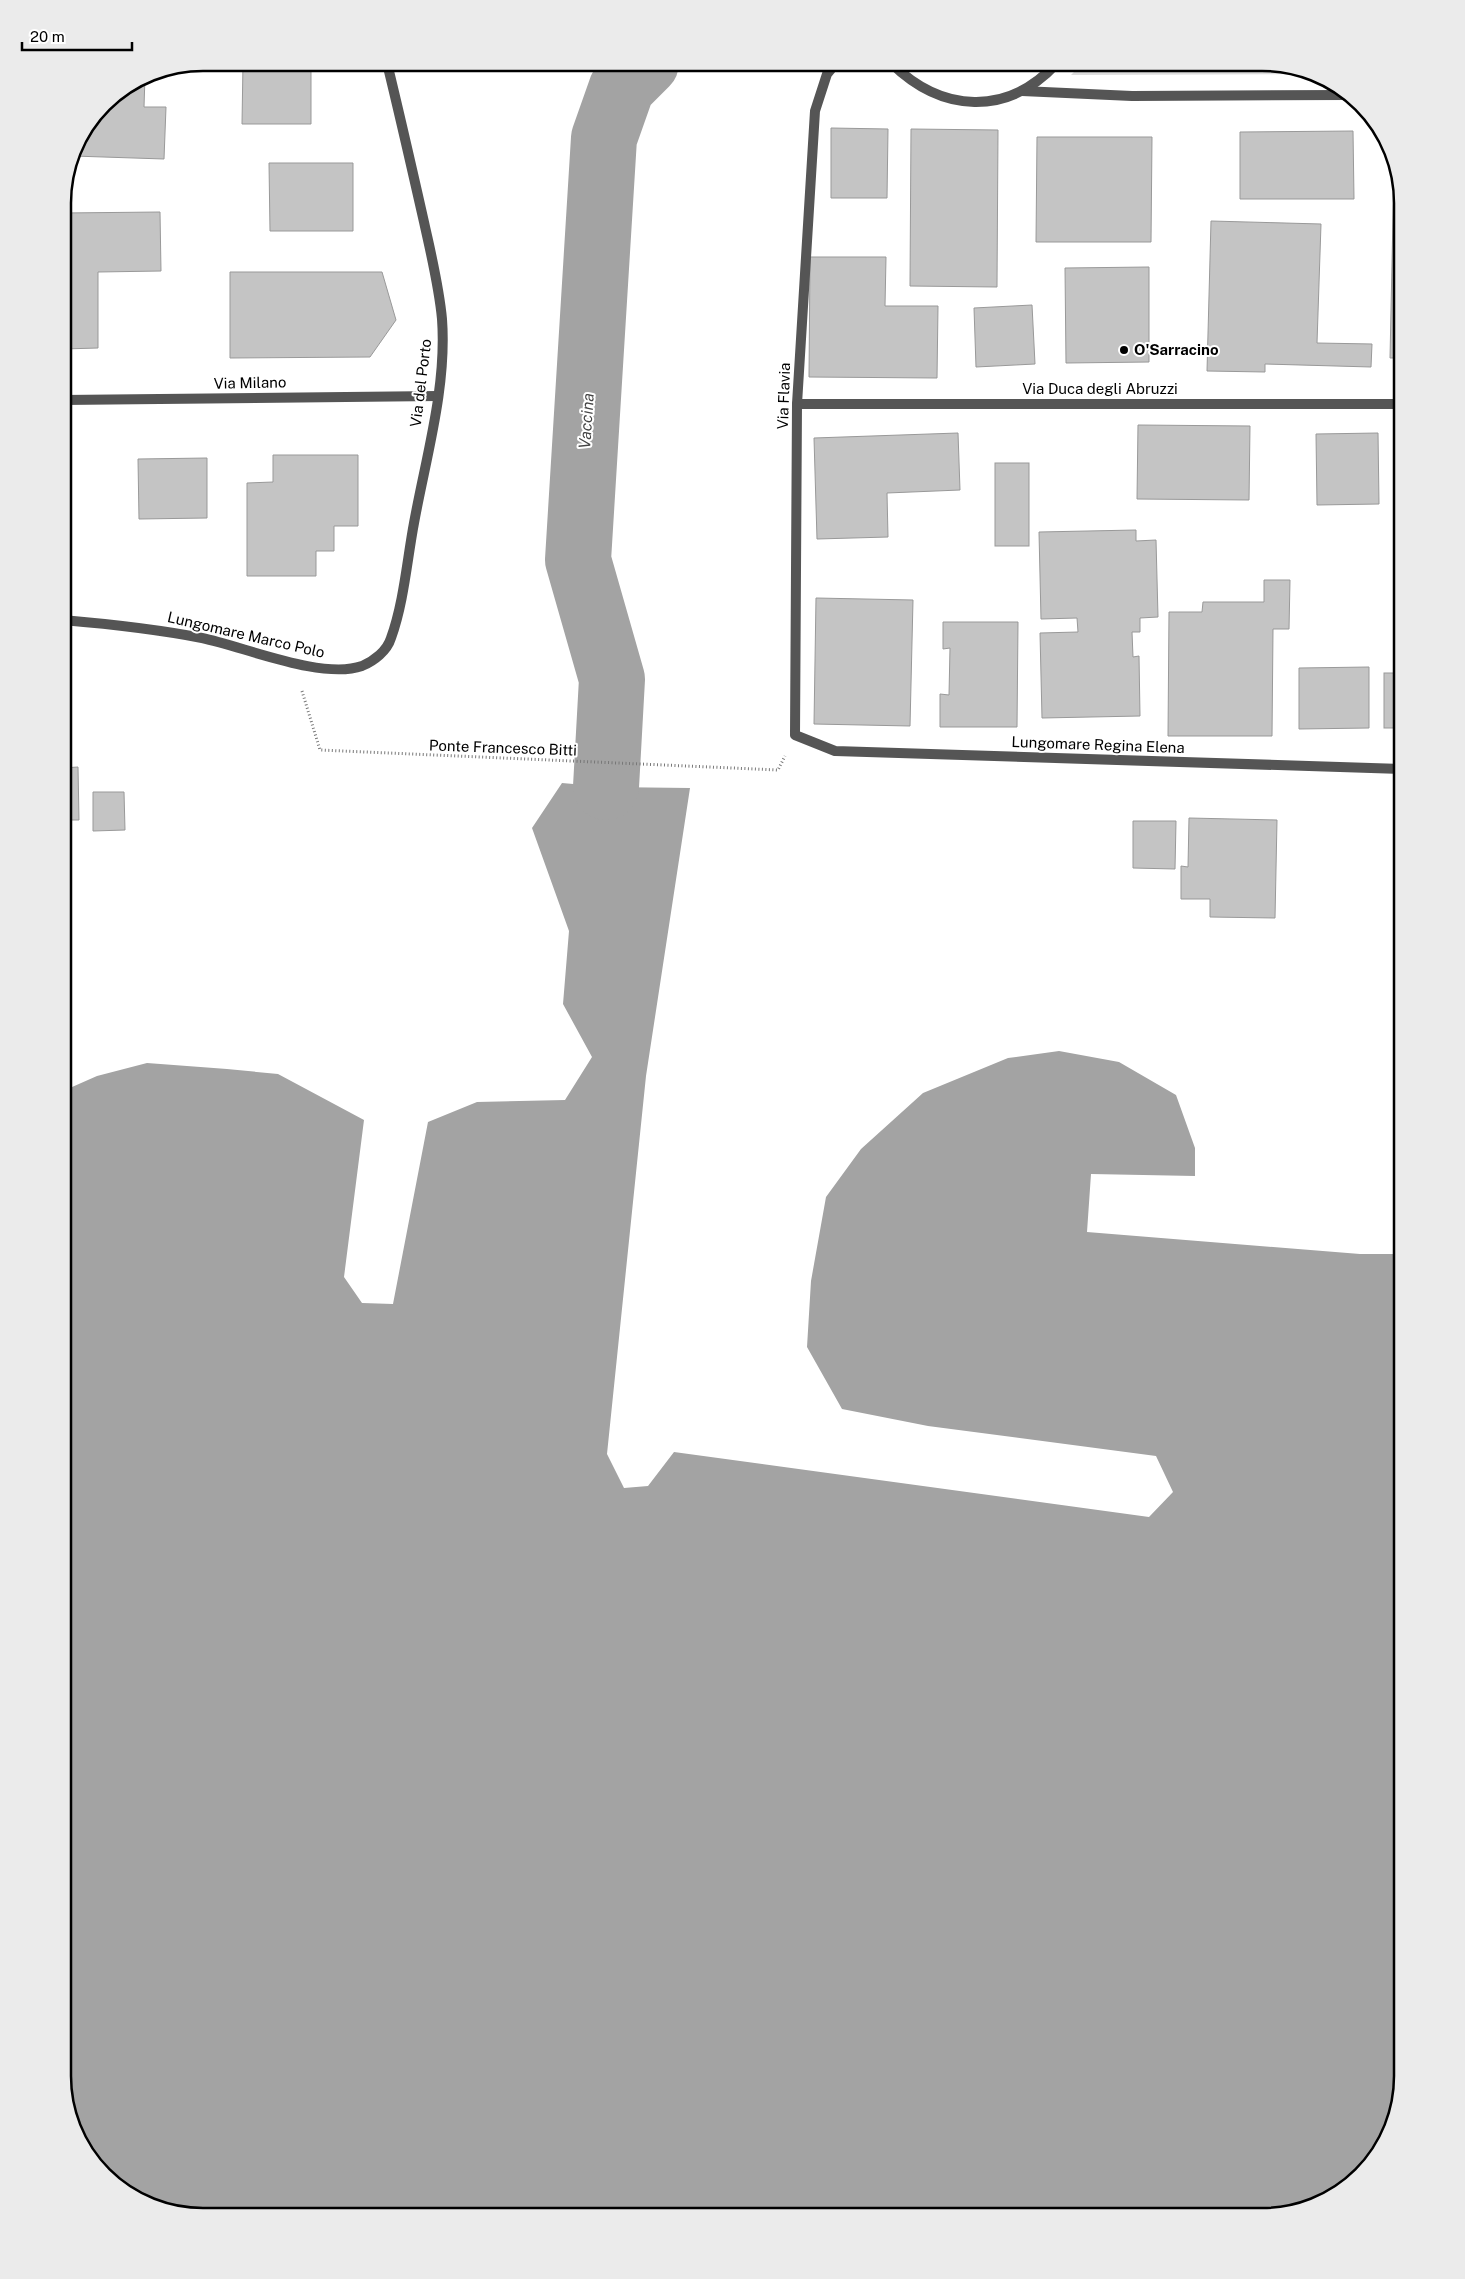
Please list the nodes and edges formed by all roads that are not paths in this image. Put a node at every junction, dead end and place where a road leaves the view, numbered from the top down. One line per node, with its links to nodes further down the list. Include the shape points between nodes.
1 (389, 71): 7 (street, Via del Porto, via 440,301 443,339)
2 (829, 72): 9 (street, Via Flavia, via 815,111)
3 (900, 72): 5 (street, via 927,92 958,102 991,102)
4 (1049, 72): 5 (street)
5 (1022, 91): 6 (street, via 1132,96)
6 (1336, 95)
7 (438, 396): 8 (street, Via Milano); 12 (street, Via del Porto, via 391,639 380,655)
8 (72, 400)
9 (797, 404): 10 (street, Via Duca degli Abruzzi); 13 (street, Via Flavia)
10 (1394, 404)
11 (72, 621): 12 (street, Lungomare Marco Polo, via 178,634 327,670)
12 (363, 666)
13 (795, 735): 14 (street, Lungomare Regina Elena, via 835,751)
14 (1394, 769)

